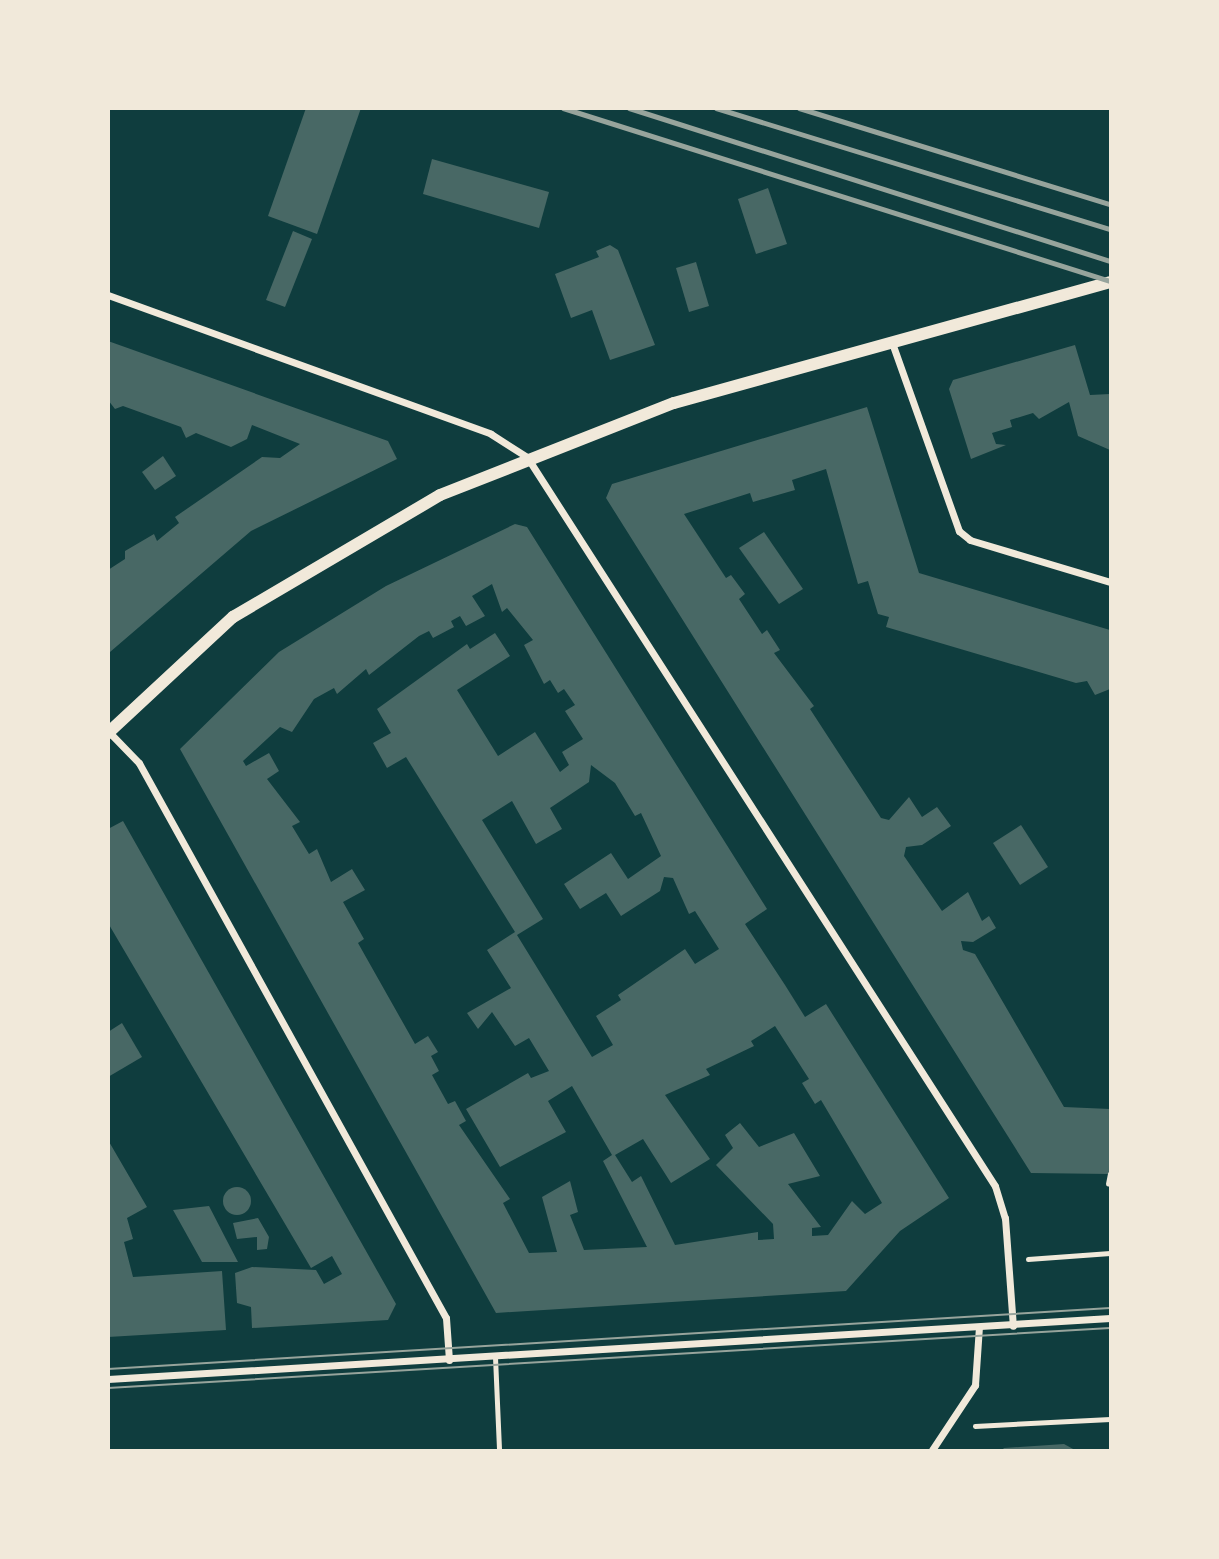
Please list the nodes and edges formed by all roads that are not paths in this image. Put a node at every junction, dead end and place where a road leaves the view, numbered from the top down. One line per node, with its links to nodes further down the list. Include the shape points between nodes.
1 (1111, 282): 3 (street)
2 (108, 295): 4 (street, via 479,429)
3 (891, 340): 4 (street, via 674,403); 5 (street, via 959,531 970,540)
4 (527, 457): 6 (street, via 440,495 272,591 157,682); 8 (street, via 995,1186)
5 (1111, 582)
6 (109, 733): 11 (street, via 139,763 446,1318)
7 (1111, 1318): 8 (street)
8 (1013, 1326): 9 (street)
9 (979, 1327): 10 (street); 14 (street, via 975,1385 953,1427)
10 (495, 1357): 11 (street); 13 (lane)
11 (449, 1360): 12 (street)
12 (108, 1380)
13 (499, 1451)
14 (932, 1451)

